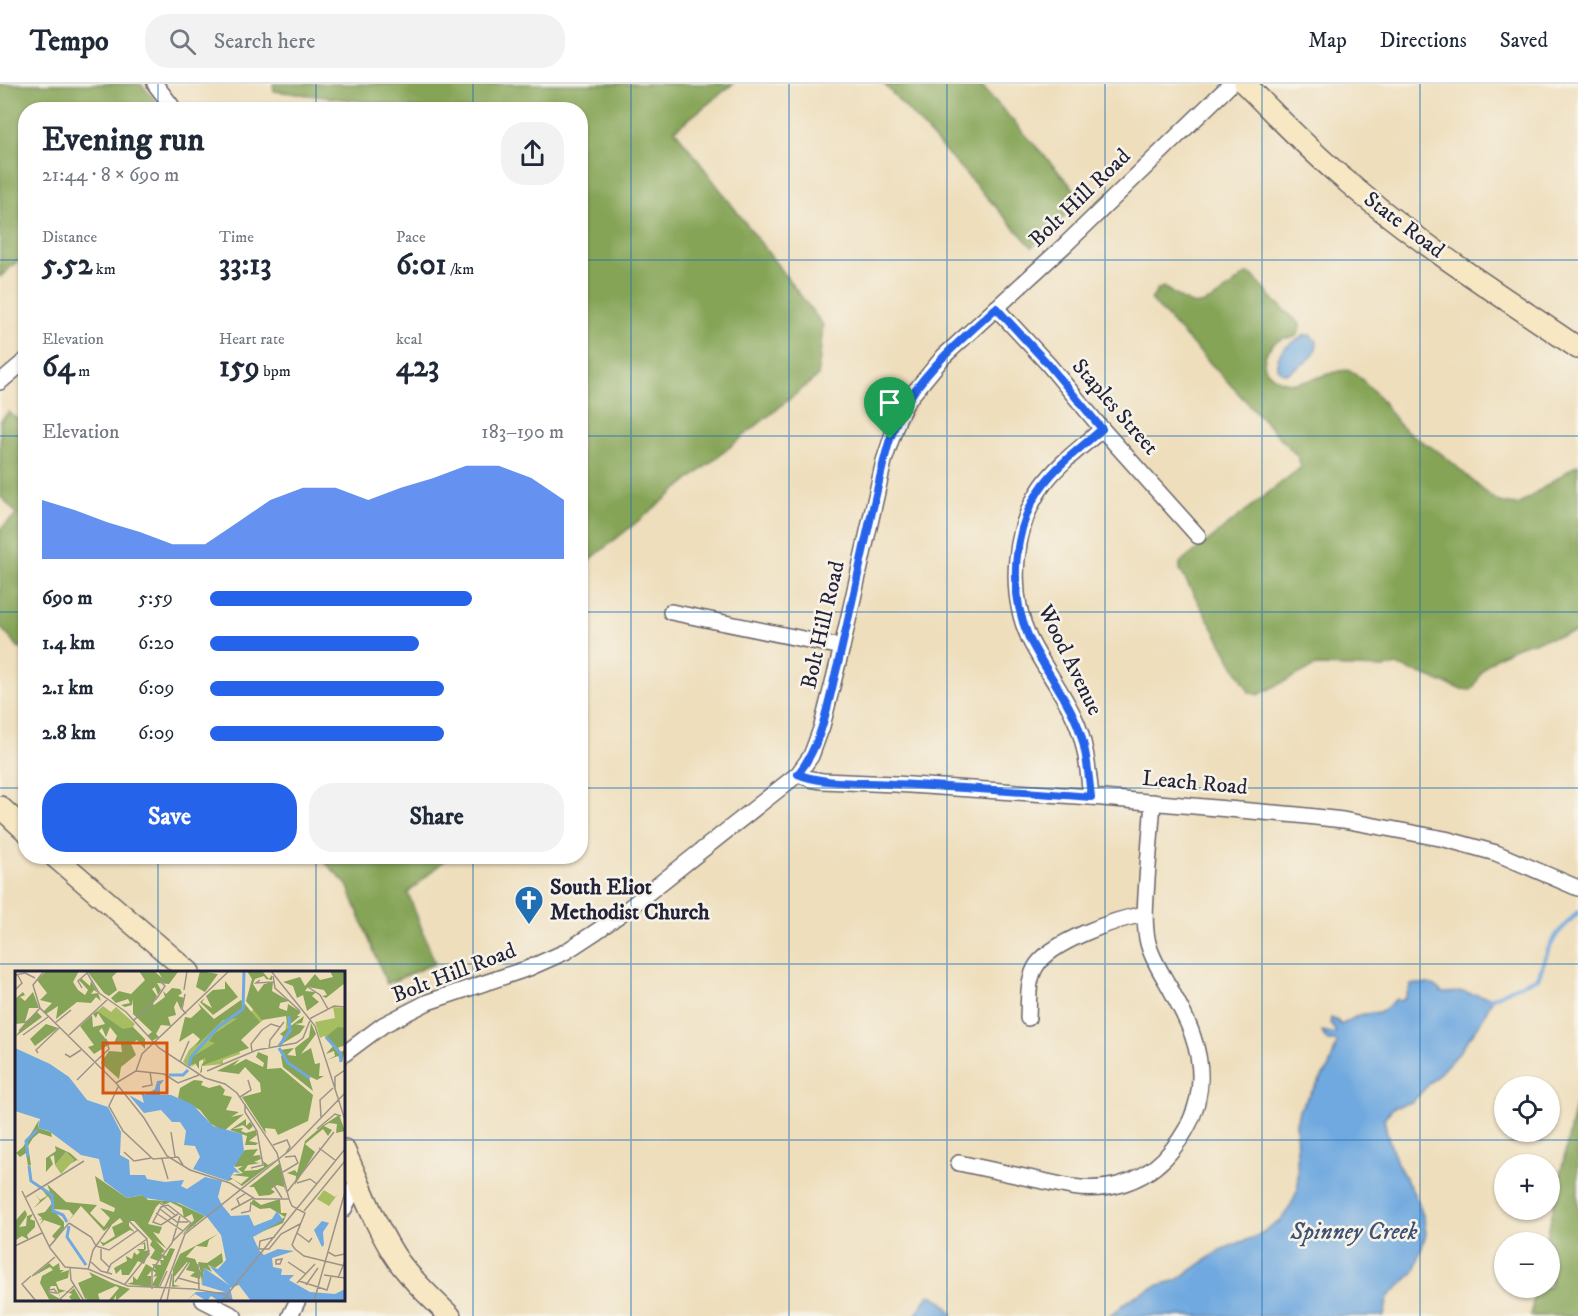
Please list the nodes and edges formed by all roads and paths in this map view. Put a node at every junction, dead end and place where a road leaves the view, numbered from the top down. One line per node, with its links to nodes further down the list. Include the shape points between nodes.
1 (155, 84): 4 (street)
2 (1232, 84): 5 (street, Bolt Hill Road)
3 (1245, 84): 6 (street, State Road, via 1373,204)
4 (169, 102)
5 (996, 308): 9 (street, Staples Street); 12 (street, Bolt Hill Road, via 944,356 907,401 898,419 884,461)
6 (1578, 348)
7 (18, 367): 8 (street)
8 (0, 382)
9 (1102, 429): 10 (street, Staples Street); 14 (street, Wood Avenue, via 1054,472 1036,495 1025,519 1016,579 1024,627 1078,728)
10 (1198, 536)
11 (671, 612): 12 (street)
12 (842, 647): 13 (street, Bolt Hill Road, via 817,741)
13 (798, 774): 14 (street, Leach Road, via 822,781); 23 (street, Bolt Hill Road, via 629,908 565,952 428,1002 383,1025)
14 (1091, 797): 15 (street, Leach Road)
15 (1153, 802): 19 (street, Leach Road, via 1297,814 1435,837 1496,853); 20 (street)
16 (0, 807): 17 (street)
17 (18, 824)
18 (63, 864): 21 (street)
19 (1578, 888)
20 (1145, 914): 22 (street, via 1108,923 1044,957 1030,981); 25 (street, via 1151,952 1190,1028 1199,1058 1201,1077 1196,1108 1177,1142 1145,1174 1107,1187 1082,1188)
21 (188, 971)
22 (1028, 1018)
23 (345, 1053)
24 (345, 1152): 26 (street)
25 (960, 1163)
26 (358, 1180): 27 (street); 32 (street, via 400,1262)
27 (345, 1207)
28 (207, 1301): 30 (street)
29 (297, 1301): 31 (street)
30 (234, 1316)
31 (290, 1316)
32 (450, 1316)

